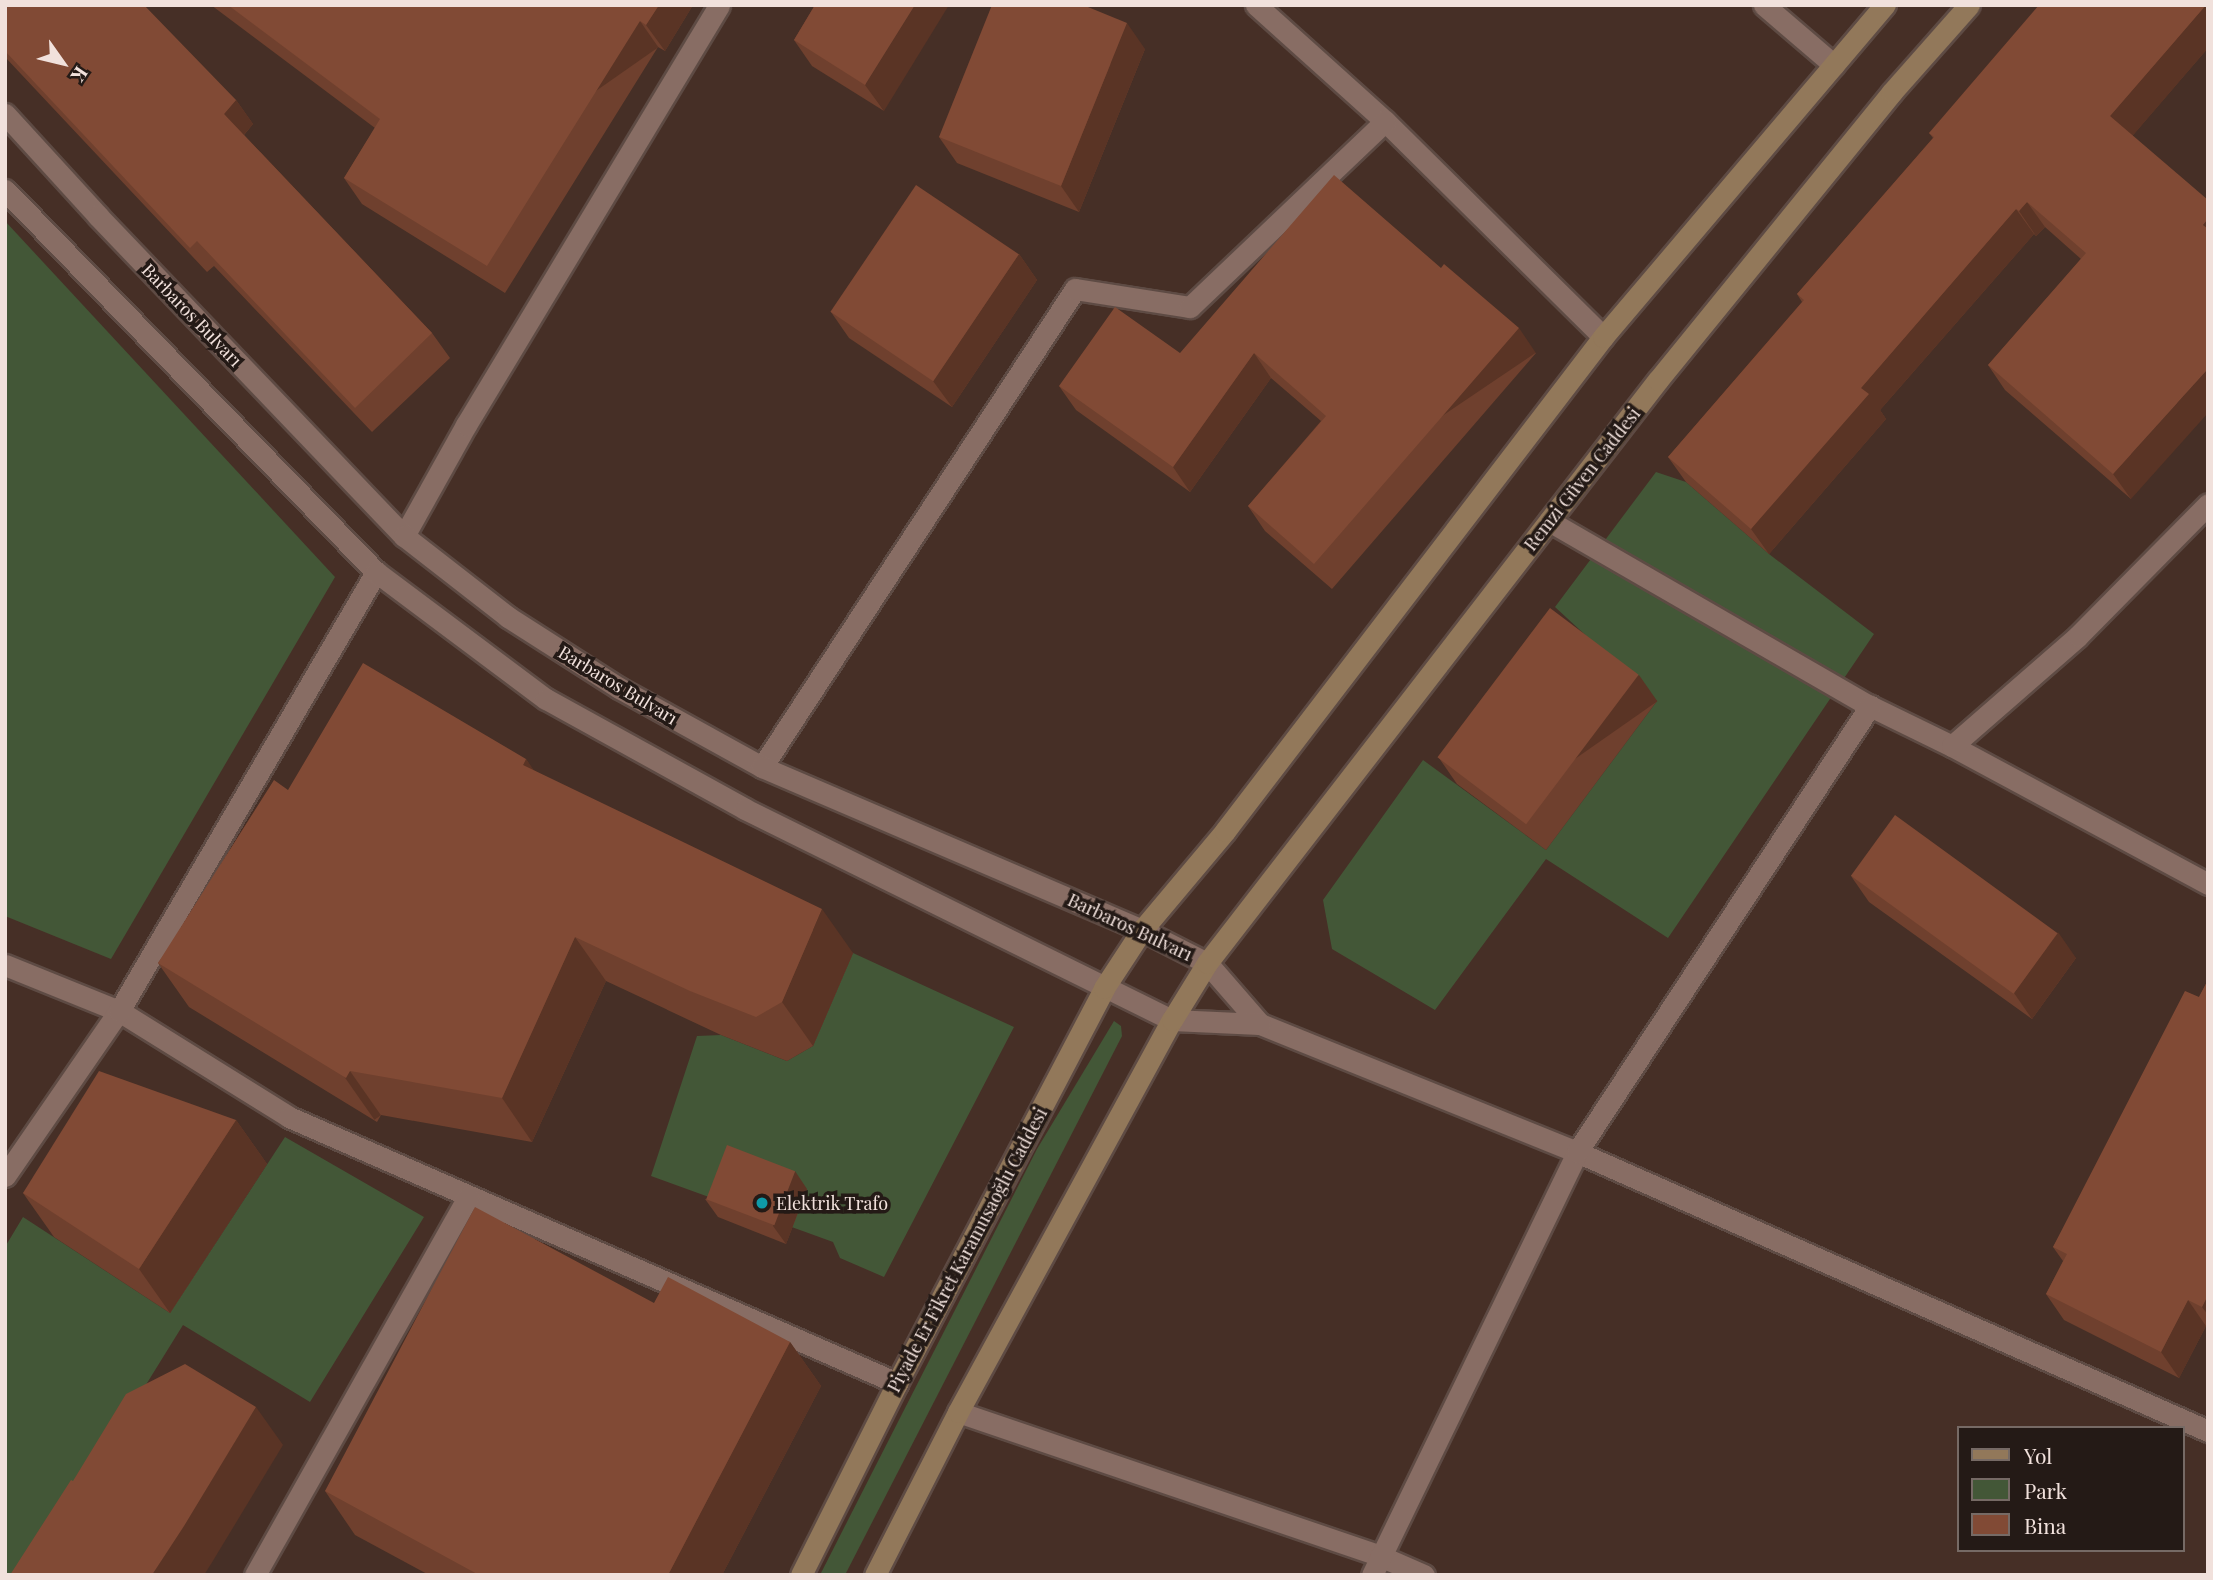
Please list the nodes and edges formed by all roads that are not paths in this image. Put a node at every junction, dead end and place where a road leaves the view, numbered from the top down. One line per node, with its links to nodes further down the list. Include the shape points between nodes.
1 (719, 5): 13 (street, via 466,425)
2 (1256, 5): 8 (street)
3 (1764, 5): 6 (street)
4 (1885, 5): 6 (main road)
5 (1969, 5): 12 (main road, Remzi Güven Caddesi, via 1658,380)
6 (1834, 65): 10 (main road)
7 (5, 114): 13 (street, Barbaros Bulvarı)
8 (1385, 121): 10 (street); 17 (street, via 1189,307 1075,289)
9 (5, 190): 14 (street)
10 (1603, 337): 19 (main road, via 1225,831)
11 (2208, 505): 16 (street, via 2078,636)
12 (1549, 520): 15 (street); 20 (main road, Remzi Güven Caddesi)
13 (404, 537): 17 (street, Barbaros Bulvarı, via 508,617 619,688)
14 (376, 572): 22 (street, via 546,699 745,809); 23 (street)
15 (1870, 706): 16 (street); 26 (street)
16 (1952, 746): 18 (street)
17 (762, 767): 19 (street, Barbaros Bulvarı)
18 (2208, 884)
19 (1142, 930): 20 (street, Barbaros Bulvarı); 22 (main road, Piyade Er Fikret Karamusaoğlu Caddesi)
20 (1207, 963): 24 (main road); 25 (street, Barbaros Bulvarı)
21 (5, 965): 23 (street)
22 (1104, 988): 24 (street); 29 (main road, Piyade Er Fikret Karamusaoğlu Caddesi)
23 (119, 1010): 27 (street); 28 (street, via 289,1116)
24 (1172, 1020): 25 (street); 30 (main road)
25 (1260, 1024): 26 (street)
26 (1577, 1152): 31 (street); 32 (street)
27 (5, 1176)
28 (468, 1197): 29 (street); 33 (street)
29 (897, 1383): 34 (main road, Piyade Er Fikret Karamusaoğlu Caddesi)
30 (958, 1412): 32 (street); 35 (main road)
31 (2208, 1431)
32 (1376, 1565): 36 (street)
33 (255, 1575)
34 (801, 1575)
35 (875, 1575)
36 (1424, 1575)

